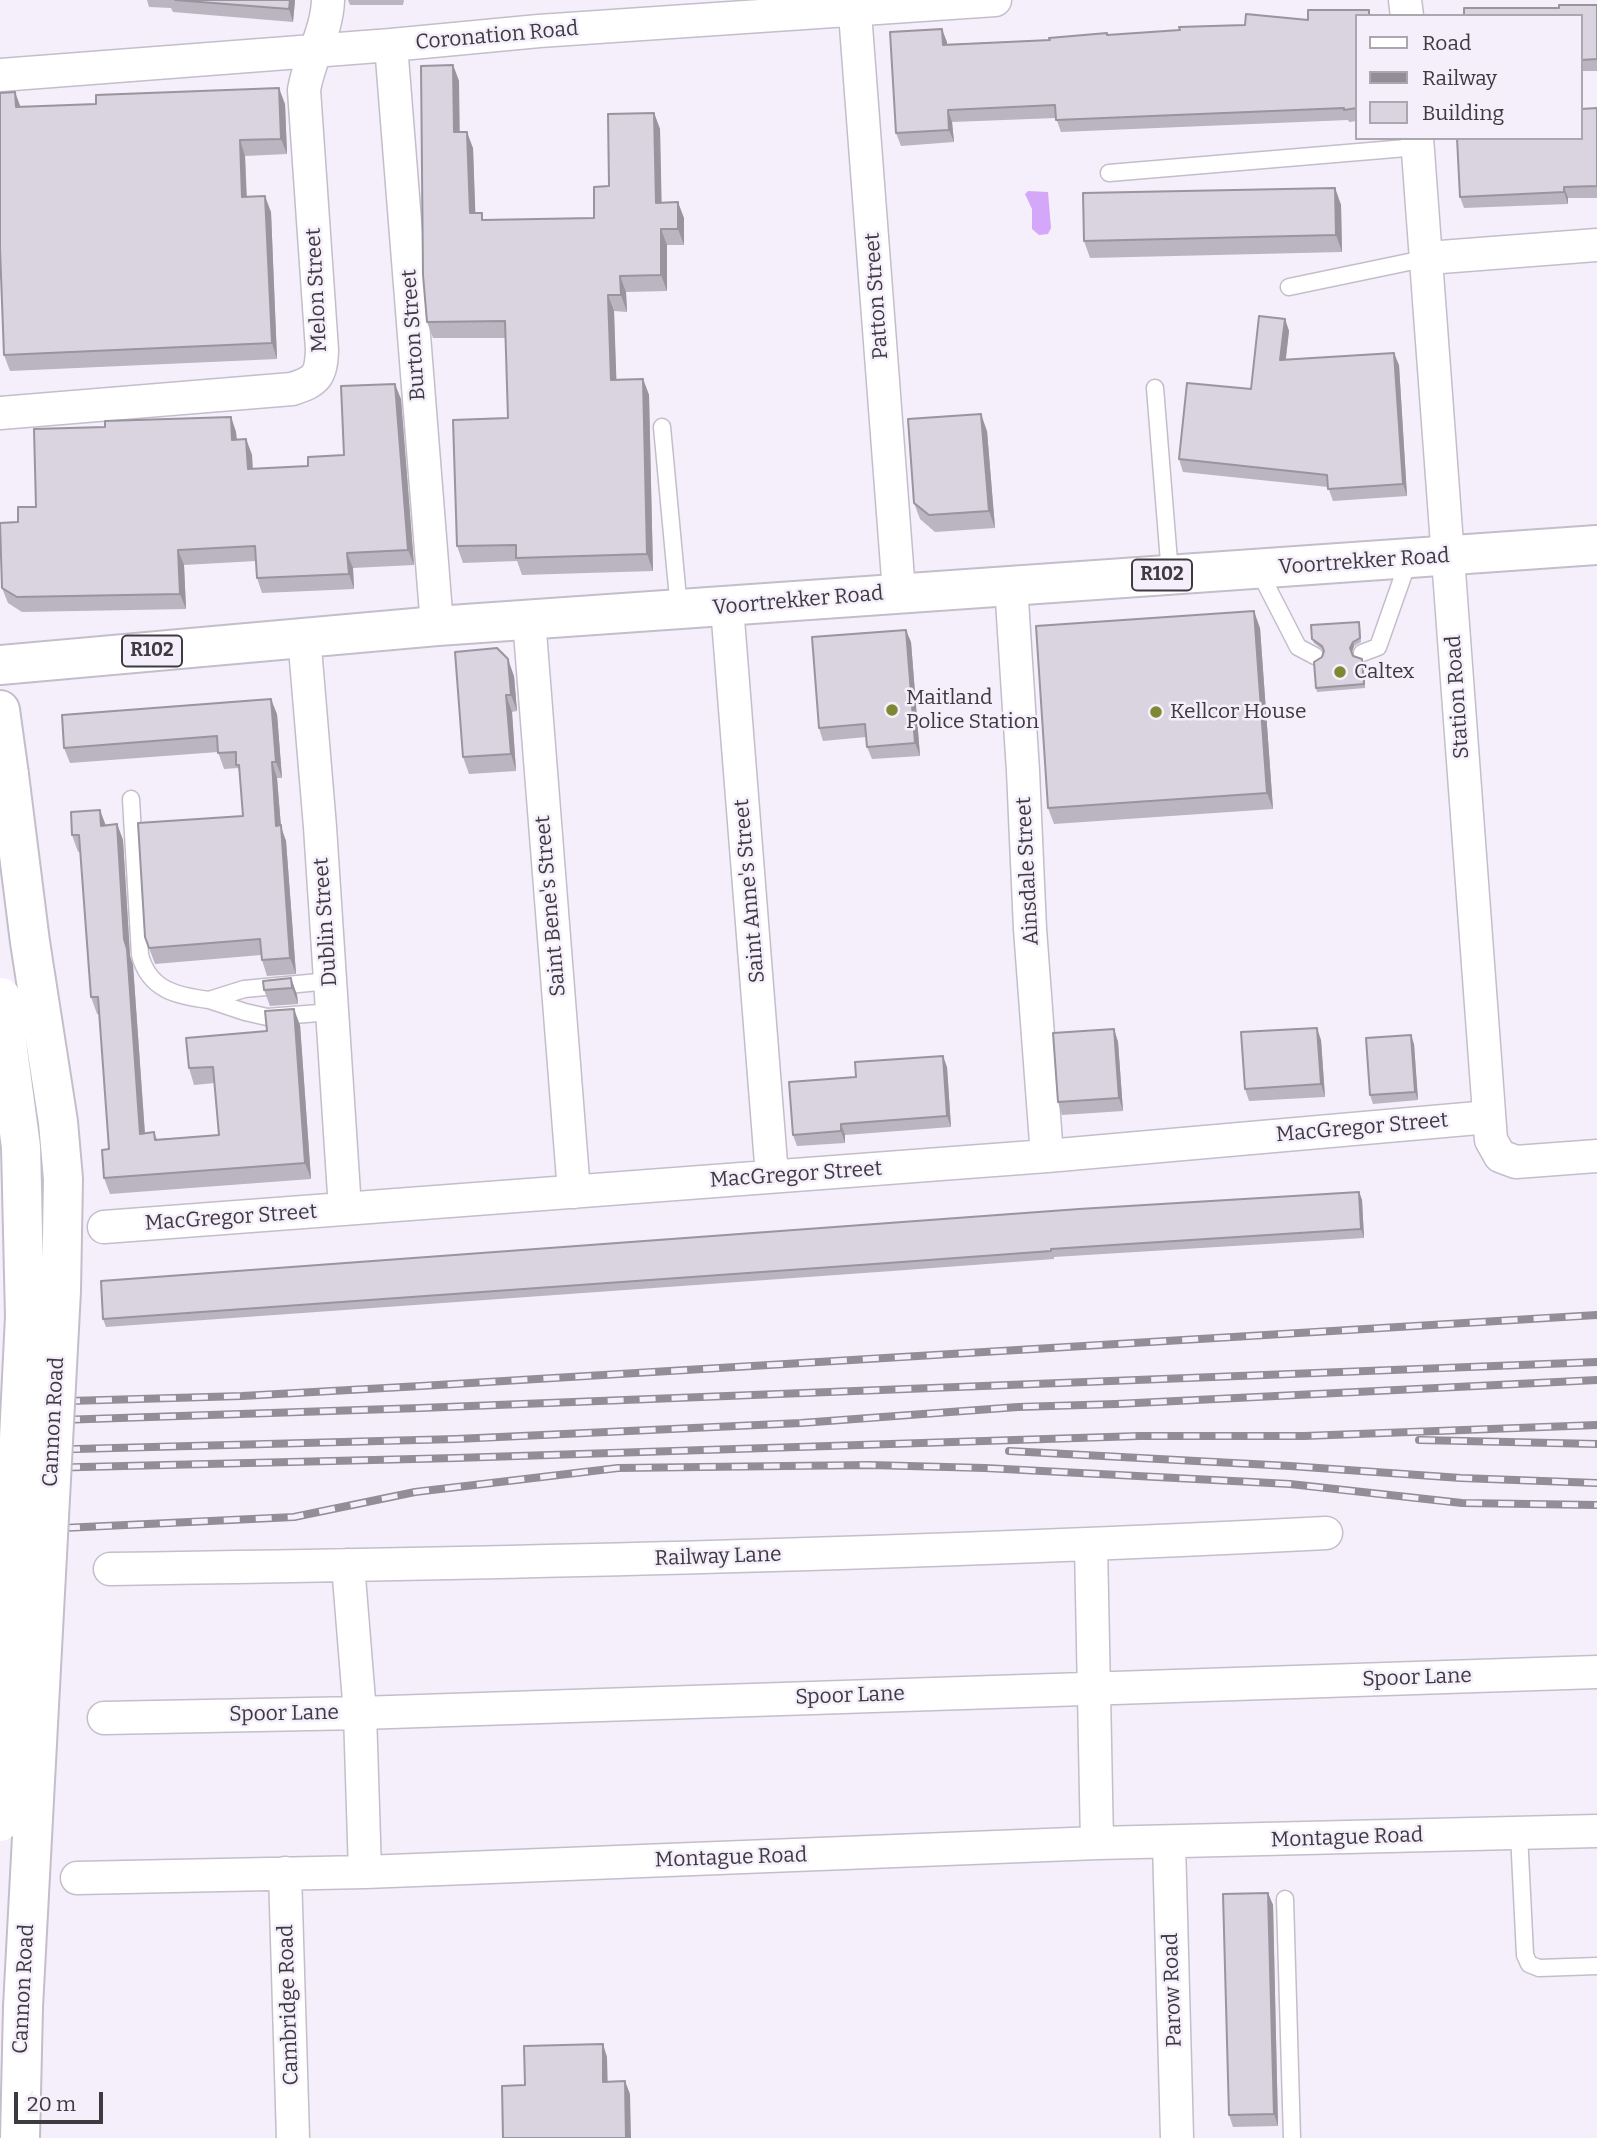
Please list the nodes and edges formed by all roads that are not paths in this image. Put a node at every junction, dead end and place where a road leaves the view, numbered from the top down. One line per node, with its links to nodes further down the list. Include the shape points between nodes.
1 (328, 0): 5 (street, via 325,28)
2 (995, 0): 3 (street, Coronation Road)
3 (855, 5): 4 (street, Coronation Road); 21 (street, Patton Street)
4 (391, 45): 5 (street, Coronation Road); 25 (street, Burton Street)
5 (315, 51): 6 (street, Coronation Road); 13 (street, Melon Street, via 304,90 322,350 321,369 311,383 292,389)
6 (0, 75)
7 (1418, 143): 8 (lane); 10 (street, Station Road)
8 (1108, 173)
9 (1597, 245): 10 (street)
10 (1428, 258): 11 (lane); 16 (street, Station Road)
11 (1289, 287)
12 (1155, 388): 19 (lane)
13 (0, 413)
14 (662, 427): 23 (lane)
15 (1597, 545): 16 (main road, Voortrekker Road / R102)
16 (1448, 556): 17 (main road, Voortrekker Road / R102); 35 (street, Station Road)
17 (1410, 559): 18 (main road, Voortrekker Road / R102); 27 (lane, via 1378,647)
18 (1258, 569): 19 (main road, Voortrekker Road / R102); 28 (lane, via 1298,647)
19 (1170, 574): 20 (main road, Voortrekker Road / R102)
20 (1011, 585): 21 (main road, Voortrekker Road / R102); 36 (street, Ainsdale Street)
21 (899, 592): 22 (main road, Voortrekker Road / R102)
22 (727, 607): 23 (main road, Voortrekker Road / R102); 38 (street, Saint Anne's Street)
23 (679, 610): 24 (main road, Voortrekker Road / R102)
24 (529, 619): 25 (main road, Voortrekker Road / R102); 39 (street, Saint Bene's Street)
25 (436, 625): 26 (main road, Voortrekker Road / R102)
26 (304, 636): 29 (main road, Voortrekker Road / R102); 33 (street, Dublin Street)
27 (1362, 653)
28 (1315, 656)
29 (0, 665)
30 (0, 710): 60 (main road, Cannon Road, bridge, via 63,1179)
31 (131, 799): 34 (lane, via 143,964 157,983 178,996)
32 (0, 991): 50 (main road, Cannon Road, bridge, via 21,1147 25,1317)
33 (331, 996): 34 (lane, via 244,989); 34 (lane, via 267,1017); 40 (street, Dublin Street)
34 (209, 1000)
35 (1489, 1117): 36 (street, MacGregor Street); 37 (street, Station Road, via 1494,1148 1507,1160)
36 (1047, 1156): 38 (street, MacGregor Street)
37 (1597, 1156)
38 (772, 1176): 39 (street, MacGregor Street)
39 (574, 1192): 40 (street, MacGregor Street)
40 (345, 1209): 41 (street, MacGregor Street)
41 (104, 1227)
42 (1326, 1533): 43 (street, Railway Lane)
43 (1091, 1545): 44 (street, Railway Lane); 47 (street)
44 (348, 1565): 45 (street, Railway Lane); 48 (street)
45 (110, 1569)
46 (1597, 1672): 47 (street, Spoor Lane)
47 (1094, 1688): 48 (street, Spoor Lane); 53 (street)
48 (360, 1713): 49 (street, Spoor Lane); 55 (street)
49 (104, 1718)
50 (0, 1822)
51 (1597, 1831): 52 (street, Montague Road)
52 (1520, 1833): 54 (street, Montague Road); 59 (lane, via 1529,1964 1539,1968)
53 (1097, 1843): 54 (street, Montague Road); 55 (street, Montague Road)
54 (1169, 1843): 62 (street, Parow Road)
55 (365, 1872): 56 (street, Montague Road)
56 (285, 1873): 57 (street, Montague Road); 61 (street, Cambridge Road)
57 (77, 1878)
58 (1285, 1899): 63 (lane)
59 (1597, 1966)
60 (20, 2138)
61 (293, 2138)
62 (1177, 2138)
63 (1292, 2138)

